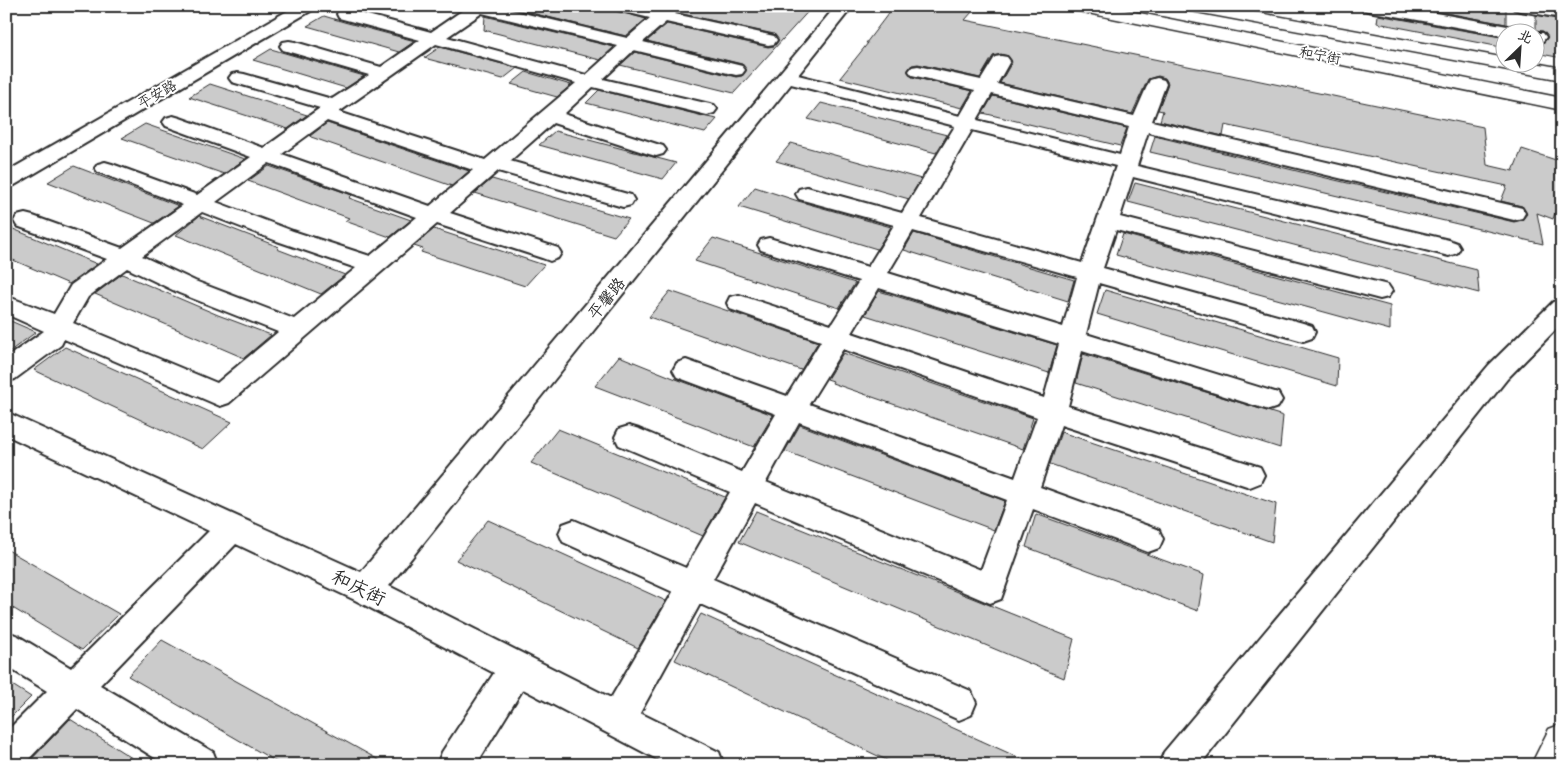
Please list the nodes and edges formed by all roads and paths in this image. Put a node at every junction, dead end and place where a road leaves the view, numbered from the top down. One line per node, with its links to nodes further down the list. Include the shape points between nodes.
1 (308, 6): 43 (street, 平安路)
2 (619, 6): 11 (street)
3 (845, 6): 27 (street, 平馨路)
4 (1078, 6): 31 (main road, 和宁街)
5 (1191, 6): 25 (main road, 和宁街)
6 (1368, 6): 10 (street)
7 (1520, 6): 9 (street)
8 (477, 7): 17 (street); 19 (street)
9 (1524, 7): 12 (street)
10 (1404, 10): 16 (street)
11 (668, 11): 18 (street); 19 (street)
12 (1562, 13)
13 (345, 14): 17 (street)
14 (1504, 15): 15 (street)
15 (1506, 22)
16 (1496, 29)
17 (433, 38): 24 (street); 28 (street)
18 (768, 40)
19 (630, 45): 22 (street); 28 (street)
20 (289, 46): 24 (street)
21 (1001, 61): 30 (street)
22 (736, 70)
23 (918, 72): 30 (street)
24 (383, 73): 33 (street)
25 (1562, 74)
26 (238, 78): 33 (street)
27 (786, 78): 36 (street); 82 (street, 平馨路)
28 (589, 81): 32 (street); 34 (street)
29 (1157, 84): 37 (street)
30 (986, 88): 36 (street); 37 (street)
31 (1562, 104)
32 (708, 109)
33 (330, 110): 39 (street); 40 (street)
34 (550, 116): 38 (street); 40 (street)
35 (173, 122): 39 (street)
36 (966, 123): 41 (street); 51 (street)
37 (1140, 124): 41 (street); 47 (street)
38 (656, 150)
39 (267, 156): 46 (street); 48 (street)
40 (491, 165): 45 (street); 48 (street)
41 (1126, 166): 50 (street); 53 (street)
42 (105, 168): 46 (street)
43 (6, 181)
44 (807, 194): 51 (street)
45 (622, 200)
46 (200, 204): 55 (street); 56 (street)
47 (1514, 213)
48 (433, 215): 54 (street); 56 (street)
49 (25, 221): 55 (street)
50 (1108, 221): 57 (street); 59 (street)
51 (907, 223): 57 (street); 58 (street)
52 (769, 245): 58 (street)
53 (1449, 248)
54 (550, 253)
55 (126, 258): 63 (street, via 79,292); 64 (street, via 187,287)
56 (374, 265): 64 (street)
57 (1090, 273): 65 (street); 67 (street)
58 (874, 278): 66 (street); 67 (street)
59 (1380, 291)
60 (739, 303): 66 (street)
61 (6, 304): 63 (street)
62 (1562, 308): 93 (street, via 1498,372)
63 (58, 327): 64 (street, via 220,396); 69 (street, via 52,339)
64 (297, 330)
65 (1303, 332)
66 (838, 337): 71 (street); 72 (street)
67 (1073, 339): 70 (street); 72 (street)
68 (686, 370): 71 (street)
69 (6, 372)
70 (1269, 400)
71 (792, 410): 76 (street); 77 (street)
72 (1053, 412): 75 (street); 77 (street)
73 (6, 423): 78 (street, 和庆街)
74 (628, 437): 76 (street)
75 (1250, 475)
76 (749, 487): 77 (street, via 990,589); 81 (street)
77 (1024, 493): 80 (street)
78 (232, 528): 82 (street, 和庆街); 85 (street)
79 (574, 533): 81 (street)
80 (1148, 539)
81 (693, 586): 86 (street); 87 (street)
82 (366, 590): 84 (street, 和庆街)
83 (6, 647): 85 (street)
84 (517, 668): 87 (street, 和庆街); 91 (street)
85 (75, 687): 89 (street); 90 (street)
86 (959, 703)
87 (618, 719): 92 (street, 和庆街)
88 (1562, 742): 94 (main road)
89 (6, 757)
90 (200, 765)
91 (455, 765)
92 (706, 765)
93 (1177, 765)
94 (1550, 765)

